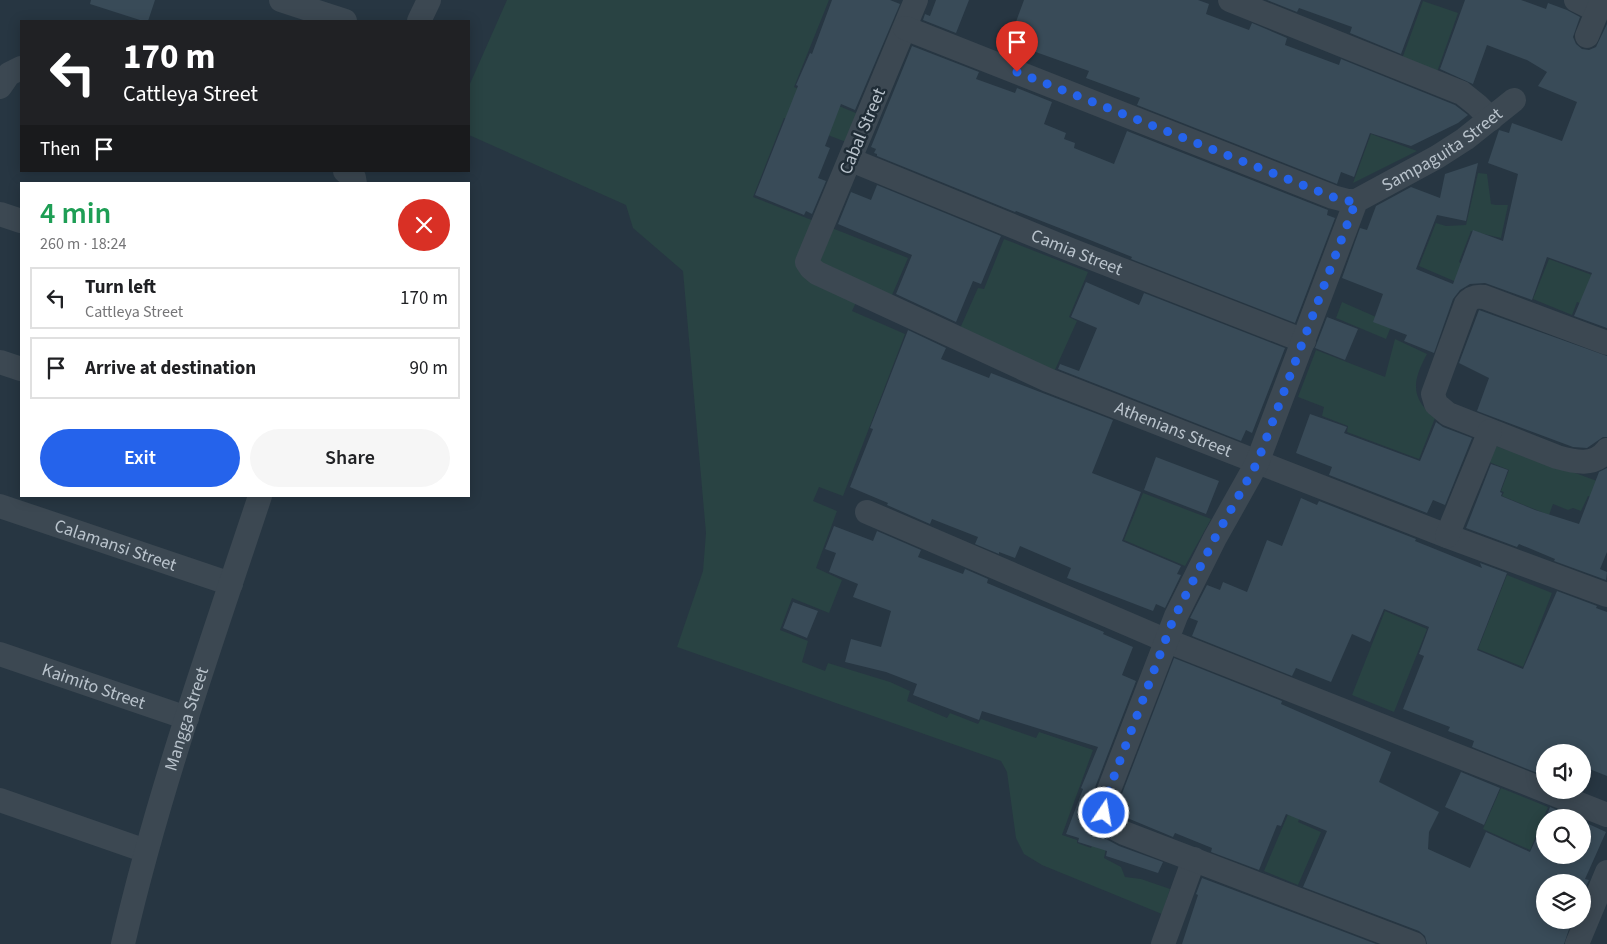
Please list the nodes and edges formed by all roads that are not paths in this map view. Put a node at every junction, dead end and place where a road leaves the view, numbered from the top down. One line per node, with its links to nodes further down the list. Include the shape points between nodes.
1 (281, 0): 7 (street)
2 (429, 0): 9 (street)
3 (916, 0): 10 (street, Cabal Street)
4 (1230, 0): 13 (street, via 1462,93)
5 (1576, 0): 6 (street)
6 (1600, 5): 11 (street)
7 (320, 6): 8 (street)
8 (343, 20)
9 (419, 20)
10 (905, 28): 14 (street, Cabal Street); 15 (street, via 1333,197)
11 (1588, 36)
12 (1514, 100): 13 (street, Sampaguita Street)
13 (1491, 119): 15 (street, Sampaguita Street, via 1437,157)
14 (850, 160): 18 (street, Cabal Street); 19 (street, Camia Street)
15 (1356, 201): 19 (street)
16 (0, 214): 17 (street)
17 (20, 221)
18 (807, 262): 25 (street, Athenians Street, via 817,273 1048,380)
19 (1304, 341): 25 (street)
20 (1607, 343): 23 (street, via 1484,297 1471,298 1433,394 1436,404 1448,414)
21 (0, 362): 22 (street)
22 (20, 369)
23 (1490, 432): 24 (street, via 1569,460 1588,462 1598,459); 29 (street)
24 (1607, 450)
25 (1257, 463): 29 (street, Athenians Street); 32 (street, via 1211,546)
26 (260, 497): 30 (street, Mangga Street)
27 (0, 506): 30 (street, Calamansi Street)
28 (867, 512): 32 (street)
29 (1447, 536): 31 (street, Athenians Street)
30 (231, 584): 34 (street, Mangga Street)
31 (1607, 595)
32 (1165, 640): 36 (street); 38 (street, via 1104,804 1104,818 1110,826 1124,833)
33 (0, 654): 34 (street, Kaimito Street)
34 (187, 718): 37 (street, Mangga Street)
35 (0, 800): 37 (street)
36 (1607, 814)
37 (146, 850): 40 (street, Mangga Street)
38 (1194, 859): 41 (street); 42 (street)
39 (1607, 872): 43 (street)
40 (123, 944)
41 (1163, 944)
42 (1414, 944)
43 (1577, 944)

